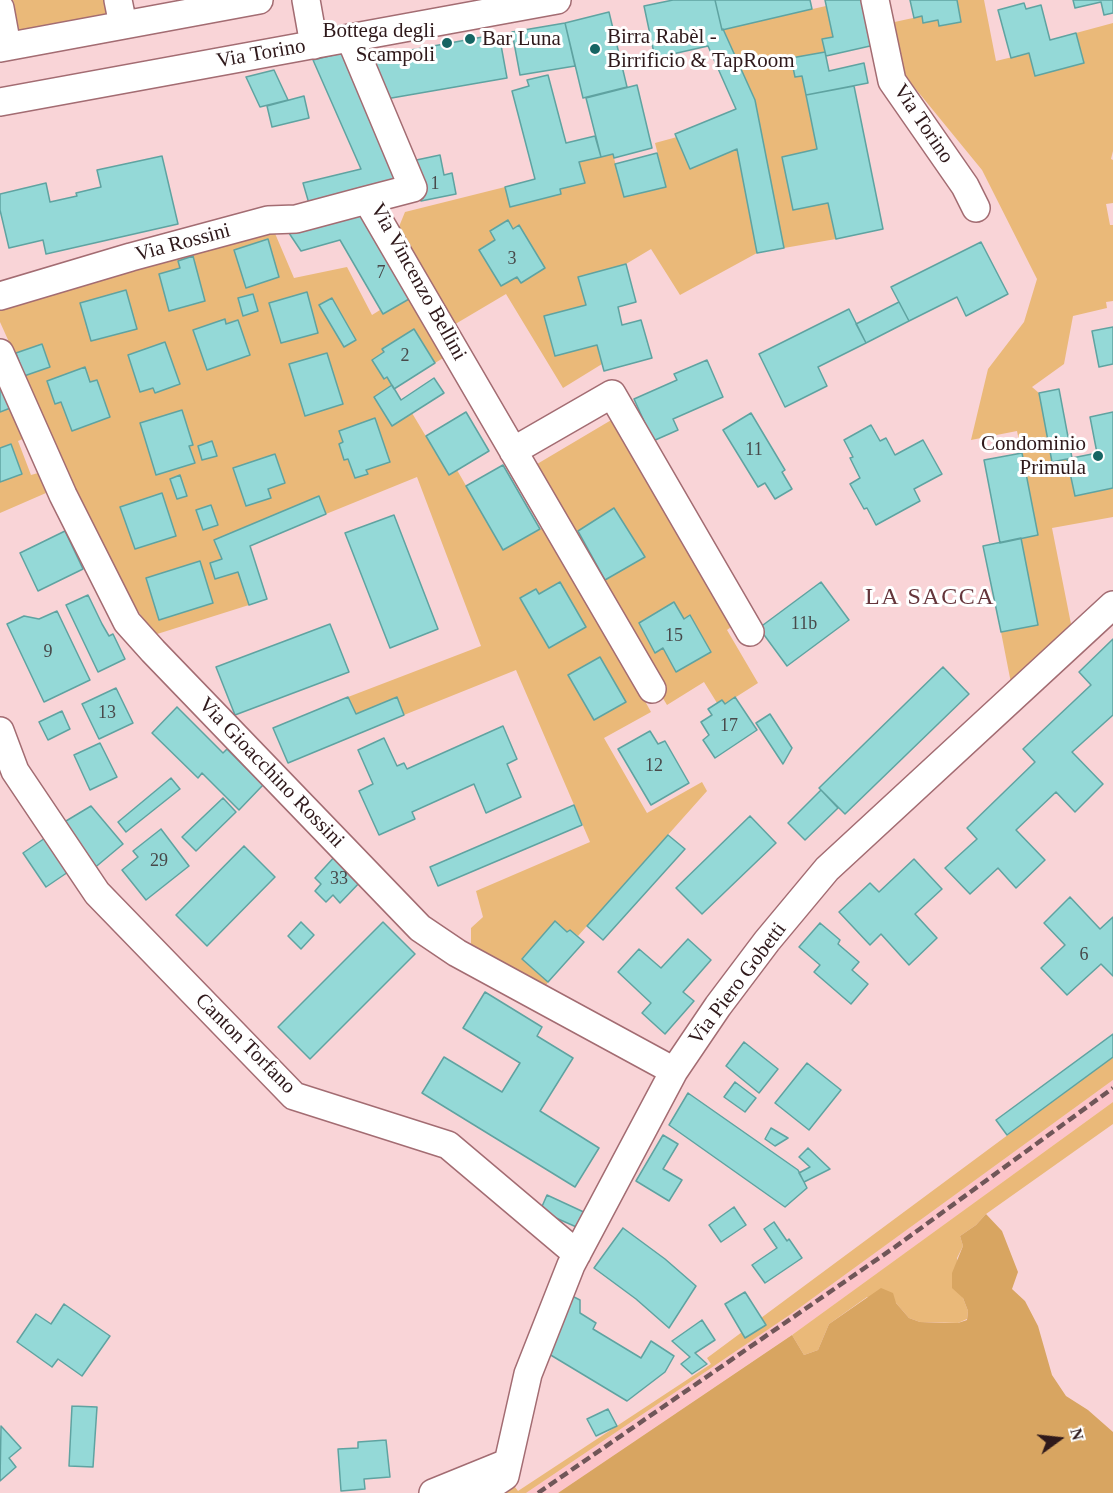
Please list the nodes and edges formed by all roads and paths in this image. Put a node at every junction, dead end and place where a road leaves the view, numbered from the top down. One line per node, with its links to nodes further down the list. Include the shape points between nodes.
1 (306, 0): 8 (street)
2 (557, 0): 7 (street, Via Torino)
3 (875, 0): 12 (street, Via Torino, via 892,81)
4 (244, 1): 6 (street)
5 (0, 8): 9 (street)
6 (120, 13): 9 (street)
7 (350, 38): 8 (street, Via Torino); 11 (street, Via Vincenzo Bellini, via 413,188)
8 (314, 45): 10 (street, Via Torino)
9 (4, 47)
10 (0, 102)
11 (367, 200): 13 (street, Via Rossini, via 296,219 268,220); 15 (street, Via Vincenzo Bellini)
12 (976, 208)
13 (0, 296)
14 (0, 353): 20 (street, Via Gioacchino Rossini, via 53,473 127,622 153,651 420,928 457,953)
15 (513, 451): 17 (street, via 612,394); 18 (street, Via Vincenzo Bellini)
16 (1113, 605): 20 (street, Via Piero Gobetti, via 827,869 767,941)
17 (750, 632)
18 (651, 689)
19 (0, 730): 21 (street, Canton Torfano, via 15,771 97,893 294,1096 448,1145)
20 (674, 1071): 21 (street, Via Piero Gobetti)
21 (577, 1254): 22 (street, Via Piero Gobetti, via 528,1374)
22 (508, 1462): 23 (street); 24 (street, Via Piero Gobetti, via 505,1476)
23 (433, 1493)
24 (480, 1493)

